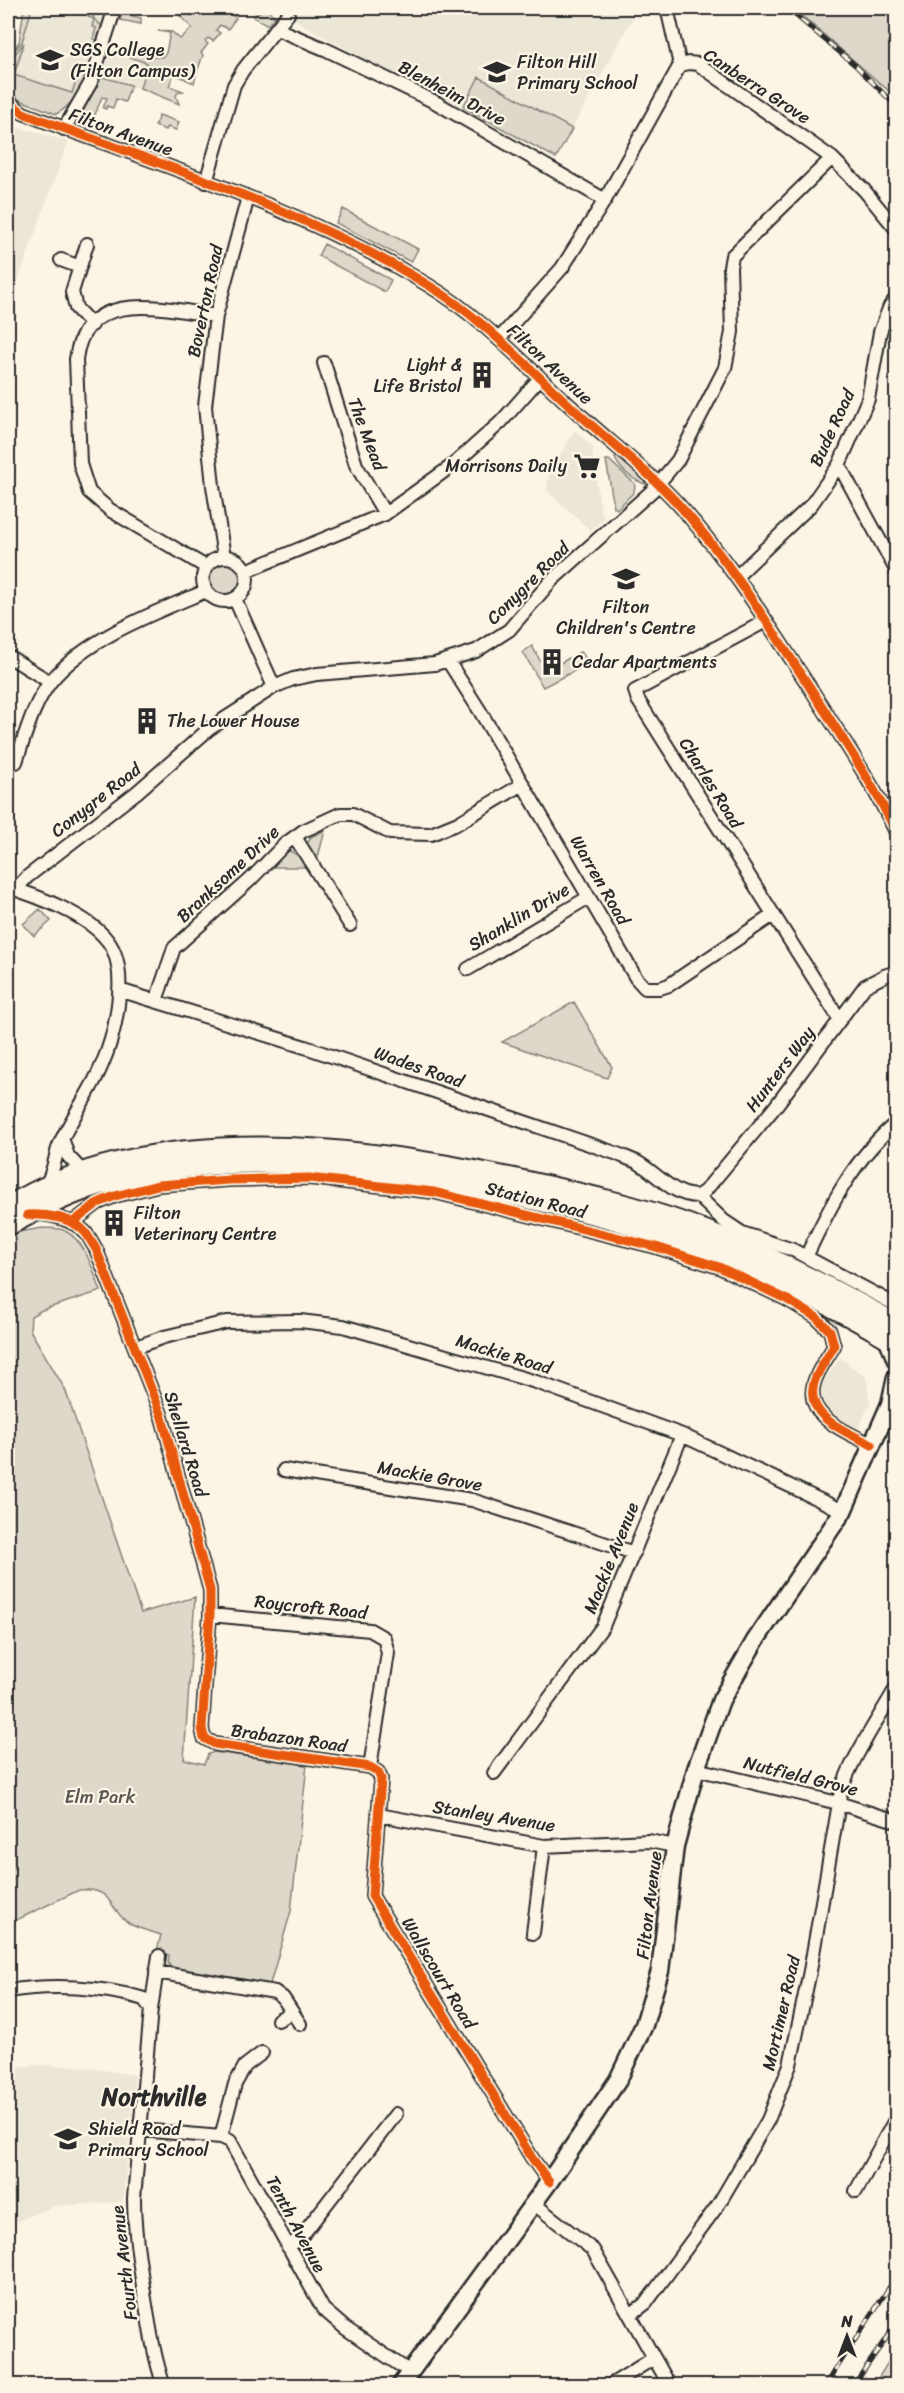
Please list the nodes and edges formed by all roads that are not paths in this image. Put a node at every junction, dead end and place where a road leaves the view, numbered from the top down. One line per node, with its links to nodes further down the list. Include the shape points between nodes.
1 (115, 8): 8 (street, via 91,82)
2 (667, 8): 5 (street, Canberra Grove)
3 (288, 14): 4 (street)
4 (277, 29): 10 (street, via 235,82); 12 (street, Blenheim Drive, via 435,102)
5 (680, 65): 9 (street, Canberra Grove, via 698,64); 12 (street)
6 (8, 101): 7 (street, Filton Avenue)
7 (13, 112): 8 (street, Filton Avenue)
8 (64, 129): 10 (street, Filton Avenue)
9 (832, 158): 13 (street, Canberra Grove); 24 (street, Conygre Road, via 732,256 732,332 725,368 678,460)
10 (206, 182): 11 (street, Filton Avenue)
11 (248, 197): 18 (street, Boverton Road); 20 (street, Filton Avenue, via 285,210 408,273)
12 (605, 201): 20 (street, via 562,268)
13 (897, 230)
14 (87, 244): 16 (street)
15 (61, 260): 16 (street)
16 (80, 267): 19 (street, via 73,301)
17 (897, 298): 23 (street, Bude Road, via 880,332 868,399)
18 (216, 316): 19 (street, via 131,306 105,314); 26 (street, Boverton Road, via 205,406)
19 (92, 325): 27 (street, via 76,359 80,464 86,487 100,503)
20 (499, 339): 22 (street, Filton Avenue)
21 (324, 363): 25 (street, The Mead, via 356,465)
22 (540, 378): 24 (street, Filton Avenue); 25 (street, via 501,422 453,465)
23 (839, 465): 28 (street); 30 (street, Bude Road, via 811,505)
24 (658, 484): 30 (street, Filton Avenue, via 686,512); 35 (street, Conygre Road, via 551,581 509,630 476,651)
25 (385, 514): 29 (street)
26 (224, 557): 27 (street); 29 (street, via 237,560)
27 (206, 567): 31 (street)
28 (897, 570)
29 (246, 571): 32 (street, via 244,590)
30 (736, 577): 33 (street, Filton Avenue)
31 (206, 591): 32 (street, via 216,599); 36 (street, via 114,634 74,658)
32 (235, 599): 37 (street)
33 (766, 621): 40 (street, Filton Avenue, via 856,760); 44 (street, Charles Road, via 635,691)
34 (8, 656): 36 (street)
35 (448, 661): 37 (street, Conygre Road, via 317,674); 39 (street, Warren Road)
36 (50, 682): 38 (street)
37 (274, 687): 42 (street, Conygre Road, via 209,729 137,792)
38 (16, 762)
39 (523, 784): 41 (street, Branksome Drive, via 458,823 431,834 390,833 352,814 340,814); 43 (street, Warren Road)
40 (897, 832)
41 (295, 837): 45 (street); 49 (street, Branksome Drive, via 174,948)
42 (12, 888): 48 (street, via 88,923 107,939 118,964)
43 (589, 897): 44 (street, Warren Road, via 636,978 651,989 669,986); 46 (street, Shanklin Drive)
44 (773, 915): 50 (street, Charles Road)
45 (350, 925)
46 (468, 969)
47 (897, 972): 50 (street, Hunters Way, via 865,986)
48 (119, 990): 49 (street, Wades Road); 52 (street, via 101,1067)
49 (156, 1001): 55 (street, Wades Road, via 305,1047 615,1153 637,1162 675,1190)
50 (840, 1020): 55 (street, Hunters Way, via 775,1107)
51 (897, 1123): 60 (street, via 875,1141 857,1164 838,1192)
52 (63, 1141): 53 (street, via 68,1156); 54 (street)
53 (83, 1172): 54 (main road, Station Road); 62 (main road, Station Road, via 176,1153 272,1148 353,1152 446,1165 549,1187 684,1223 774,1260)
54 (46, 1186): 56 (main road, Station Road)
55 (698, 1196): 60 (street, via 742,1233)
56 (8, 1207)
57 (27, 1215): 58 (street, Shellard Road, via 47,1214); 59 (main road, Station Road); 62 (main road, Station Road, via 97,1186 189,1167 274,1163 423,1176 567,1207 667,1234 769,1275)
58 (72, 1223): 63 (street, Shellard Road, via 85,1231 96,1249); 67 (street, Station Road, via 98,1203 158,1185 309,1178 434,1192 656,1247 753,1282 816,1317 830,1331 834,1346 813,1384 814,1405 825,1419)
59 (8, 1226)
60 (806, 1257): 61 (street)
61 (897, 1305)
62 (894, 1334): 64 (street)
63 (136, 1347): 66 (street, Mackie Road, via 227,1322 300,1321 343,1326 536,1382); 71 (street, Shellard Road, via 182,1486 210,1590)
64 (897, 1360)
65 (895, 1388): 67 (street, Filton Avenue)
66 (682, 1435): 69 (street, Mackie Road); 70 (street, Mackie Avenue)
67 (872, 1446): 69 (street, Filton Avenue)
68 (284, 1470): 70 (street, Mackie Grove, via 472,1500)
69 (843, 1511): 75 (street, Filton Avenue, via 755,1641 722,1700)
70 (634, 1553): 76 (street, Mackie Avenue, via 603,1626)
71 (210, 1615): 73 (street, Shellard Road); 74 (street, Roycroft Road, via 370,1630 384,1638 388,1653)
72 (897, 1688): 77 (street, Mortimer Road, via 850,1770)
73 (204, 1738): 74 (street, Brabazon Road, via 215,1744)
74 (370, 1767): 78 (street, Wallscourt Road, via 381,1779)
75 (696, 1769): 77 (street, Nutfield Grove); 81 (street, Filton Avenue)
76 (494, 1773)
77 (838, 1803): 79 (street, Nutfield Grove); 99 (street, Mortimer Road, via 790,2066 768,2120 718,2205 646,2303)
78 (379, 1815): 80 (street, Stanley Avenue); 95 (street, Wallscourt Road, via 372,1896)
79 (897, 1821)
80 (544, 1846): 81 (street, Stanley Avenue, via 649,1842); 82 (street)
81 (675, 1846): 95 (street, Filton Avenue, via 660,1971 644,2025 618,2080)
82 (533, 1933)
83 (159, 1956): 84 (street, Fourth Avenue)
84 (156, 1972): 86 (street, Fourth Avenue); 87 (street, via 267,1989 283,1998)
85 (8, 1991): 86 (street, via 85,1989 144,1999)
86 (150, 2009): 93 (street, Fourth Avenue)
87 (292, 2012): 88 (street); 89 (street)
88 (278, 2020)
89 (300, 2024)
90 (262, 2053): 94 (street, via 244,2066 235,2084)
91 (396, 2114): 98 (street, via 300,2238)
92 (897, 2118): 96 (street)
93 (141, 2130): 94 (street); 102 (street, Fourth Avenue, via 134,2223 155,2361)
94 (221, 2137): 98 (street, Tenth Avenue, via 234,2145)
95 (549, 2182): 97 (street, Filton Avenue)
96 (856, 2191)
97 (533, 2203): 99 (street, via 593,2250); 101 (street, Filton Avenue)
98 (288, 2247): 101 (street, Tenth Avenue, via 323,2309)
99 (630, 2315): 100 (street)
100 (654, 2358): 103 (street); 104 (street)
101 (405, 2379)
102 (164, 2385)
103 (609, 2385)
104 (670, 2385)

